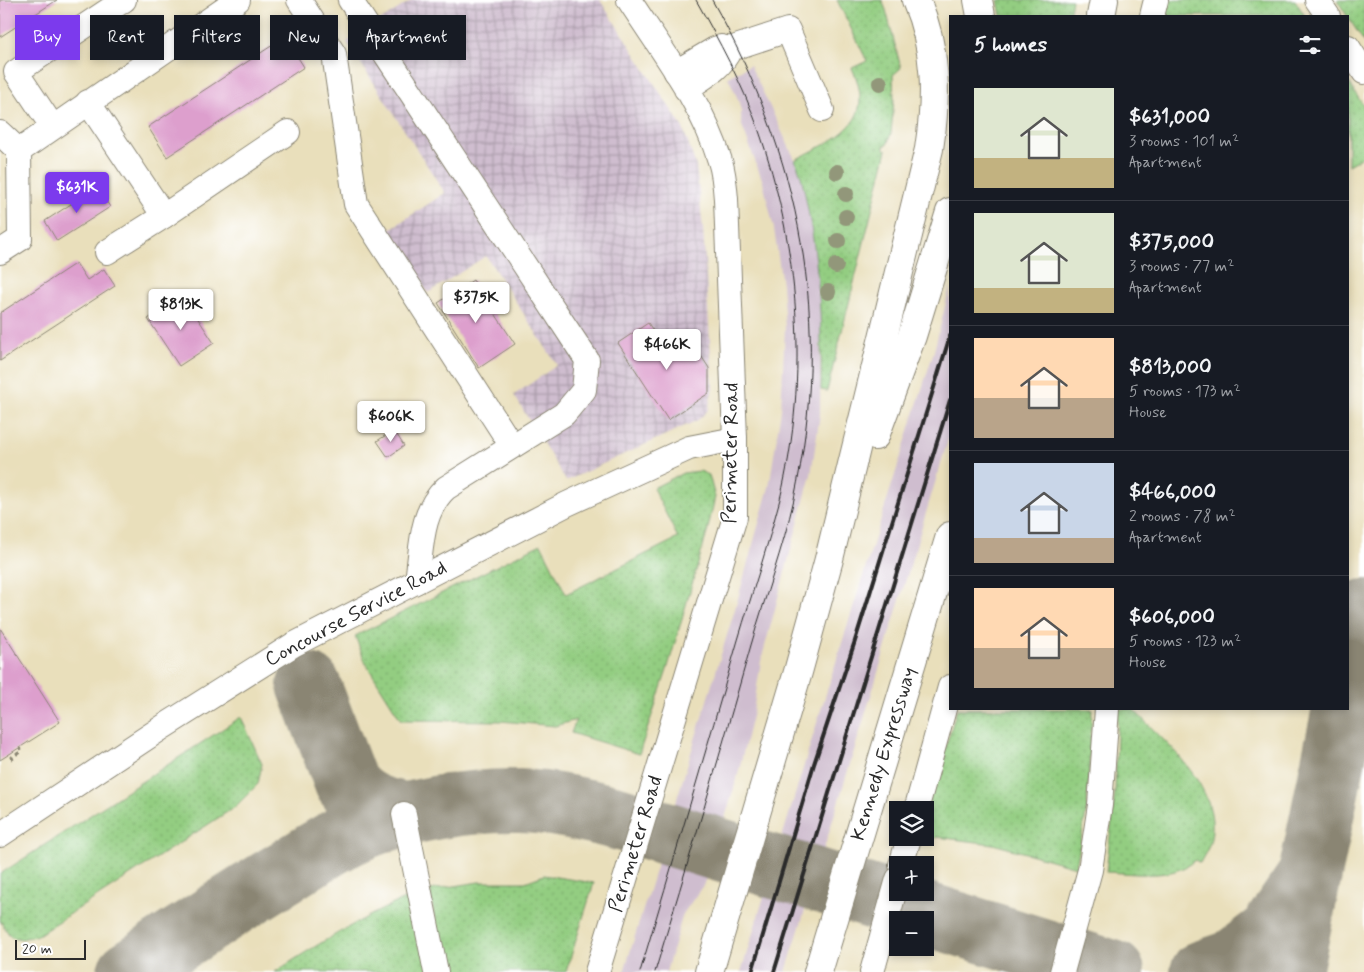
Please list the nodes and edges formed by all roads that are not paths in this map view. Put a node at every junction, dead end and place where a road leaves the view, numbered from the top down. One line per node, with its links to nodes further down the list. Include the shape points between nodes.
1 (124, 0): 20 (lane, via 16,72)
2 (238, 0): 18 (lane)
3 (299, 0): 29 (lane, via 334,54 356,204)
4 (350, 0): 29 (lane, via 587,360 584,390 564,414)
5 (629, 0): 17 (lane, Perimeter Road)
6 (916, 0): 31 (highway, via 930,43 935,77 932,130)
7 (978, 0): 11 (highway)
8 (1104, 0): 12 (highway)
9 (1156, 0): 13 (lane)
10 (1317, 0): 14 (lane)
11 (981, 15)
12 (1101, 15)
13 (1152, 15)
14 (1327, 15)
15 (1349, 48): 16 (lane)
16 (1364, 72)
17 (681, 80): 19 (lane, via 717,68 730,50 788,30); 28 (lane, Perimeter Road, via 709,131 718,155 726,199)
18 (88, 102): 20 (lane); 25 (lane)
19 (822, 110)
20 (52, 126): 23 (lane)
21 (288, 132): 25 (lane)
22 (0, 133): 23 (lane)
23 (19, 151): 26 (lane, via 20,239)
24 (949, 215): 31 (highway, via 912,336)
25 (164, 216): 27 (lane)
26 (0, 252)
27 (107, 252)
28 (735, 439): 32 (lane, Concourse Service Road, via 689,448 567,504); 40 (lane, Perimeter Road, via 735,517)
29 (512, 446): 32 (lane, via 435,498 426,515)
30 (949, 539): 42 (highway, Kennedy Expressway)
31 (829, 559): 41 (highway)
32 (417, 581): 37 (lane, Concourse Service Road, via 236,679)
33 (949, 691): 35 (lane)
34 (1107, 710): 44 (lane, via 1100,805 1090,870)
35 (918, 801)
36 (404, 814): 39 (lane)
37 (0, 835)
38 (892, 901): 43 (lane)
39 (436, 972)
40 (597, 972)
41 (709, 972)
42 (818, 972)
43 (872, 972)
44 (1062, 972)

